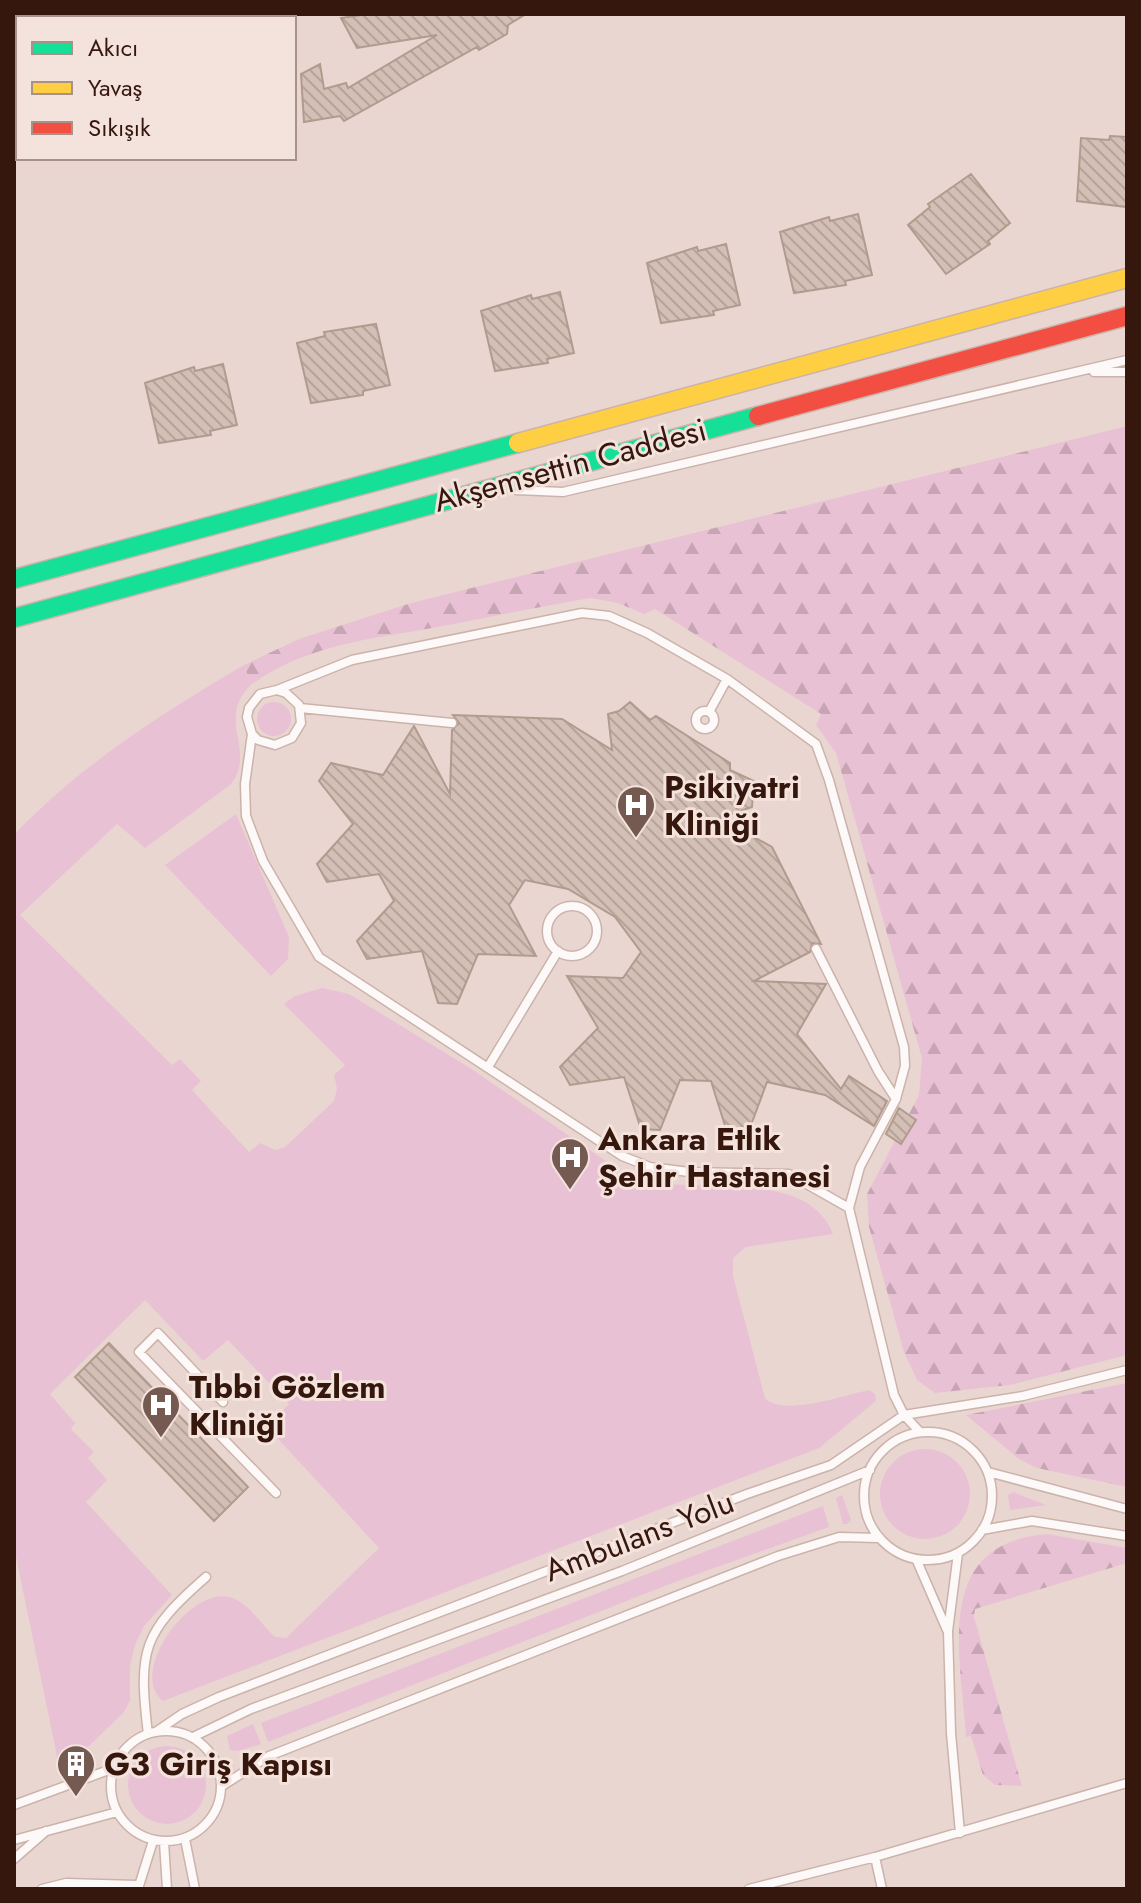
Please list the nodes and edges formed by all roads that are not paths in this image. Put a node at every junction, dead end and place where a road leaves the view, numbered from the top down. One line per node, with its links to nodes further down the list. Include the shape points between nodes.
1 (1127, 278): 7 (main road, Akşemsettin Caddesi)
2 (1127, 316): 6 (main road, Akşemsettin Caddesi)
3 (1127, 360): 4 (lane)
4 (1081, 372): 5 (lane); 6 (lane, via 563,492)
5 (1127, 372)
6 (484, 488): 8 (main road, Akşemsettin Caddesi)
7 (14, 579)
8 (14, 618)
9 (727, 679): 10 (lane, via 647,633 609,616 582,613 352,660); 12 (lane); 18 (lane, via 806,735 822,758 904,1047)
10 (277, 690): 11 (lane); 14 (lane, via 253,700 247,717)
11 (300, 708): 13 (lane); 14 (lane, via 298,732 284,743 267,744)
12 (709, 712)
13 (452, 723)
14 (252, 734): 17 (lane, via 245,784 252,839 319,957)
15 (816, 949): 18 (lane)
16 (558, 951): 16 (lane, via 574,956 590,949 597,933 589,912 574,906 553,914 548,937); 17 (lane)
17 (488, 1067): 19 (lane, via 622,1156 650,1167 789,1174)
18 (896, 1099): 19 (lane, via 860,1167)
19 (849, 1208): 22 (lane, via 894,1395)
20 (1127, 1370): 22 (lane, Ambulans Yolu, via 1023,1396)
21 (223, 1402): 26 (lane, via 158,1333 139,1352)
22 (904, 1415): 23 (lane); 35 (lane, Ambulans Yolu, via 818,1471 219,1697)
23 (919, 1431): 24 (lane, via 890,1443); 25 (lane, via 950,1435 969,1445)
24 (870, 1470): 30 (lane, via 864,1498); 36 (lane, via 622,1571 251,1709)
25 (988, 1472): 27 (lane); 28 (lane, via 993,1501)
26 (276, 1493)
27 (1127, 1509)
28 (982, 1530): 29 (lane, via 1032,1521); 31 (lane)
29 (1127, 1536)
30 (879, 1538): 32 (lane); 39 (lane, via 839,1537 778,1556 269,1756)
31 (958, 1553): 32 (lane); 34 (lane)
32 (917, 1561): 34 (lane)
33 (206, 1577): 35 (lane, via 163,1618 147,1646 142,1674)
34 (948, 1631): 43 (lane)
35 (153, 1732): 36 (lane); 37 (lane, via 122,1753)
36 (193, 1737): 39 (lane, via 208,1750)
37 (114, 1768): 40 (lane); 41 (lane, via 112,1798)
38 (1127, 1783): 43 (lane)
39 (222, 1786): 44 (lane, via 212,1818)
40 (14, 1805)
41 (117, 1812): 42 (lane); 46 (lane, via 126,1825)
42 (48, 1829): 45 (lane); 49 (lane)
43 (960, 1833): 48 (lane)
44 (185, 1839): 47 (lane); 53 (lane)
45 (14, 1840)
46 (153, 1841): 47 (lane); 50 (lane)
47 (164, 1842): 52 (lane)
48 (875, 1857): 54 (lane); 55 (lane)
49 (14, 1859)
50 (137, 1887): 51 (lane, via 66,1883)
51 (42, 1889)
52 (167, 1889)
53 (195, 1889)
54 (749, 1889)
55 (882, 1889)

